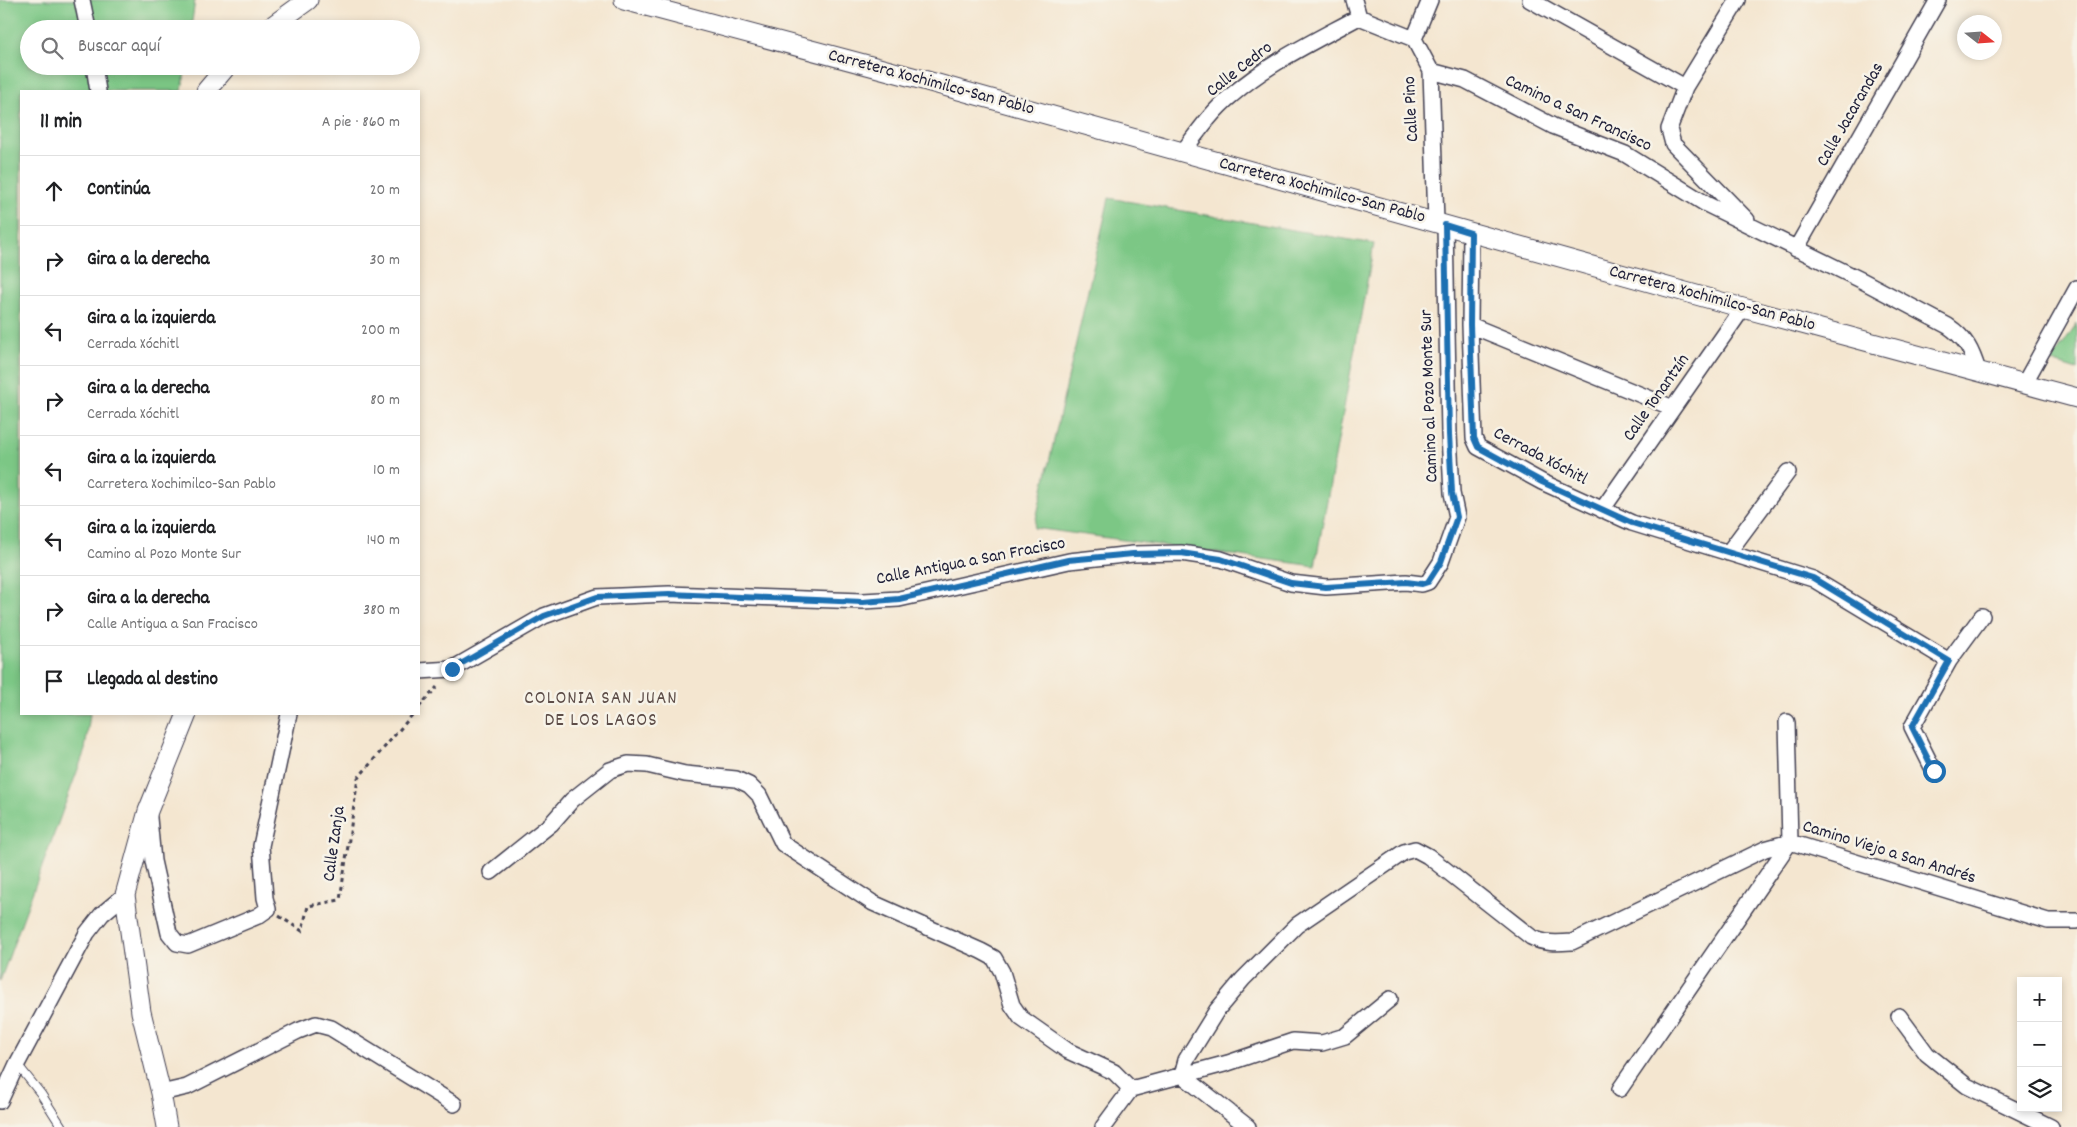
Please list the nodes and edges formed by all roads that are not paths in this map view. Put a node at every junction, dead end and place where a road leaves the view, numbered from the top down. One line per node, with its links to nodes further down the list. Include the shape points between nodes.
1 (82, 0): 10 (street)
2 (308, 0): 11 (street)
3 (624, 0): 19 (street, Carretera Xochimilco-San Pablo)
4 (1354, 0): 9 (street)
5 (1430, 0): 12 (street)
6 (1530, 0): 16 (street)
7 (1938, 0): 23 (street, Calle Jacarandas)
8 (1735, 1): 16 (street)
9 (1359, 17): 12 (street); 19 (street, Calle Cedro, via 1267,68 1230,96)
10 (86, 20)
11 (280, 20)
12 (1414, 39): 13 (street, Calle Pino)
13 (1431, 71): 20 (street, Calle Pino); 21 (street, Camino a San Francisco, via 1464,80 1553,126 1626,154 1706,204)
14 (95, 75): 17 (street)
15 (219, 75): 18 (street)
16 (1686, 87): 21 (street, via 1669,129 1673,144)
17 (98, 90)
18 (207, 90)
19 (1182, 153): 20 (street, Carretera Xochimilco-San Pablo)
20 (1441, 224): 22 (street, Carretera Xochimilco-San Pablo); 34 (street, Camino al Pozo Monte Sur, via 1452,493 1457,517)
21 (1757, 230): 23 (street, Camino a San Francisco)
22 (1471, 233): 25 (street, Carretera Xochimilco-San Pablo); 26 (street, Cerrada Xóchitl)
23 (1796, 249): 27 (street, Camino a San Francisco, via 1954,330 1968,343)
24 (2077, 288): 28 (street)
25 (1743, 308): 27 (street, Carretera Xochimilco-San Pablo); 30 (street, Calle Tonantzín)
26 (1470, 325): 30 (street); 32 (street, Cerrada Xóchitl, via 1474,438 1478,447)
27 (1978, 371): 28 (street, Carretera Xochimilco-San Pablo)
28 (2024, 384): 29 (street, Carretera Xochimilco-San Pablo)
29 (2077, 398)
30 (1673, 408): 32 (street, Calle Tonantzín)
31 (1788, 472): 33 (street)
32 (1602, 510): 33 (street, Cerrada Xóchitl, via 1632,523)
33 (1728, 553): 36 (street, Cerrada Xóchitl, via 1813,578)
34 (1441, 562): 37 (street, Calle Antigua a San Fracisco, via 1428,582 1422,584 1326,587 1291,583 1221,559 1172,553 1068,560 899,599 863,602 669,594 597,597 544,616 452,669)
35 (1982, 616): 36 (street)
36 (1949, 661): 41 (street, via 1912,727)
37 (420, 671)
38 (187, 715): 42 (street)
39 (289, 715): 42 (street, via 261,846 268,910 188,945 177,943 169,933 155,870)
40 (1788, 722): 43 (street)
41 (1934, 771)
42 (148, 811): 45 (street)
43 (1790, 842): 46 (street, Camino Viejo a San Andrés, via 2048,921); 50 (street, Camino Viejo a San Andrés, via 1765,849 1572,942 1556,943 1540,942 1531,937 1428,856 1415,849 1404,852 1297,925 1243,979 1212,1018 1186,1060); 52 (street)
44 (491, 872): 51 (street, via 551,824 572,800 610,770 628,764 647,765 685,774 736,779 759,795 783,844 874,903 994,958 1012,1005 1021,1018 1068,1051 1114,1072)
45 (124, 895): 49 (street, via 102,914 87,933); 53 (street, via 141,1012)
46 (2077, 920)
47 (1390, 999): 50 (street, via 1345,1036 1322,1043 1293,1042)
48 (1899, 1016): 60 (street, via 1927,1054 1967,1086)
49 (17, 1064): 54 (street); 56 (lane)
50 (1182, 1075): 51 (street); 59 (street)
51 (1131, 1089): 58 (street)
52 (1620, 1090)
53 (162, 1093): 55 (street, via 187,1087 316,1024 331,1028); 57 (street)
54 (0, 1101)
55 (454, 1104)
56 (62, 1127)
57 (167, 1127)
58 (1103, 1127)
59 (1248, 1127)
60 (2051, 1127)

